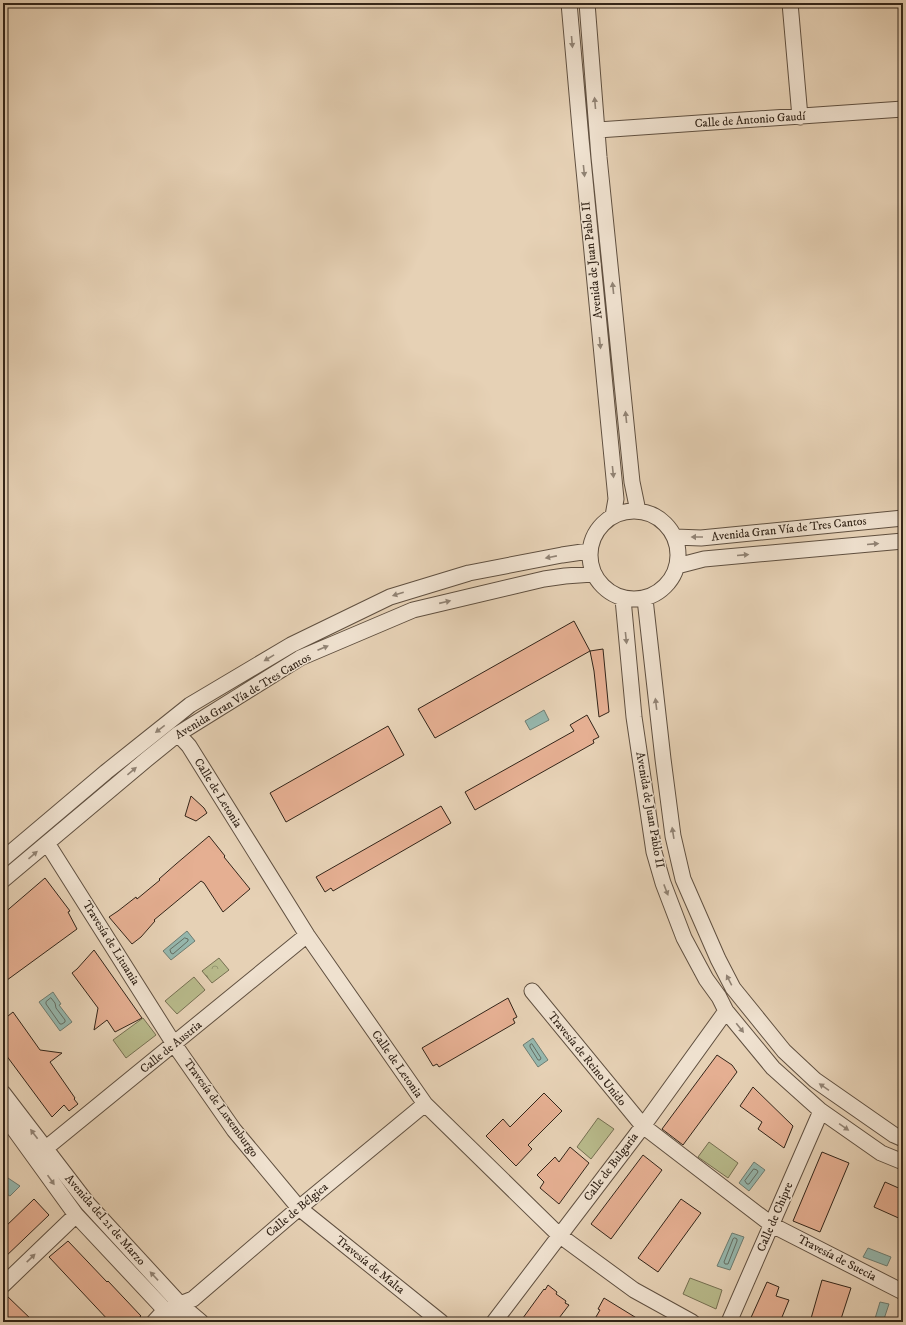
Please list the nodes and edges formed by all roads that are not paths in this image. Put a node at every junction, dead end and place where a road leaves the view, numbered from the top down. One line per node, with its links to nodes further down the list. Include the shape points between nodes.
1 (569, 3): 8 (street, Avenida de Juan Pablo II, one-way to 8, via 616,499)
2 (587, 3): 6 (street, Avenida de Juan Pablo II, one-way to 2)
3 (790, 3): 5 (street)
4 (903, 109): 5 (street, Calle de Antonio Gaudí)
5 (800, 117): 6 (street, Calle de Antonio Gaudí)
6 (598, 130): 7 (street, Avenida de Juan Pablo II, one-way to 6, via 632,482)
7 (638, 511): 8 (street); 10 (street, via 655,516)
8 (613, 516): 12 (street, via 598,530)
9 (903, 518): 10 (street, Avenida Gran Vía de Tres Cantos, one-way to 10, via 701,538)
10 (675, 537): 13 (street, via 678,548)
11 (903, 541): 13 (street, Avenida Gran Vía de Tres Cantos, one-way to 11, via 704,559)
12 (589, 551): 14 (street); 19 (street, Avenida Gran Vía de Tres Cantos, one-way to 19, via 469,573 390,597 291,645 190,705)
13 (677, 566): 16 (street, via 670,581)
14 (593, 574): 15 (street, via 608,592); 17 (street, Avenida Gran Vía de Tres Cantos, one-way to 14, via 300,658 414,610 544,579)
15 (623, 599): 16 (street); 23 (street, Avenida de Juan Pablo II, one-way to 23, via 634,717 654,852 684,938)
16 (644, 599): 30 (street, Avenida de Juan Pablo II, one-way to 16, via 815,1080 784,1051 733,988 718,959 683,879 673,836)
17 (178, 734): 18 (street, Avenida Gran Vía de Tres Cantos, one-way to 17); 21 (street, Calle de Letonia, via 189,746)
18 (47, 842): 20 (street, Avenida Gran Vía de Tres Cantos, one-way to 18); 24 (street, Travesía de Lituania)
19 (3, 859)
20 (3, 880)
21 (307, 935): 24 (street, Calle de Austria); 26 (street, Calle de Letonia)
22 (532, 991): 29 (street, Travesía de Reino Unido)
23 (726, 1011): 27 (street, Avenida de Juan Pablo II, one-way to 27, via 773,1068); 29 (street, Calle de Bulgaria)
24 (174, 1044): 31 (street, Calle de Austria); 33 (street, Travesía de Luxemburgo, via 234,1130)
25 (3, 1093): 31 (street, Avenida del 21 de Marzo, one-way to 25)
26 (425, 1104): 33 (street, Calle de Bélgica); 36 (street, Calle de Letonia)
27 (821, 1111): 32 (street, Avenida de Juan Pablo II, one-way to 32, via 881,1152); 35 (street, Calle de Chipre)
28 (3, 1114): 31 (street, Avenida del 21 de Marzo)
29 (642, 1126): 35 (street, Travesía de Reino Unido); 36 (street, Calle de Bulgaria)
30 (903, 1139)
31 (40, 1153): 34 (street, Avenida del 21 de Marzo, one-way to 34); 39 (street, Avenida del 21 de Marzo, one-way to 31)
32 (903, 1162)
33 (299, 1208): 39 (street, Calle de Bélgica, via 193,1299); 44 (street, Travesía de Malta)
34 (76, 1215): 37 (street, one-way to 34); 40 (street, Avenida del 21 de Marzo)
35 (772, 1225): 38 (street, Travesía de Suecia); 47 (street, Calle de Chipre)
36 (559, 1235): 45 (street, Calle de Bulgaria); 46 (street, Calle de Letonia, via 634,1290)
37 (3, 1285)
38 (903, 1292)
39 (180, 1305): 40 (street, Calle de Bélgica); 43 (street, Avenida del 21 de Marzo)
40 (165, 1310): 41 (street); 42 (street, Avenida del 21 de Marzo)
41 (154, 1322)
42 (179, 1322)
43 (201, 1322)
44 (441, 1322)
45 (494, 1322)
46 (692, 1322)
47 (729, 1322)

